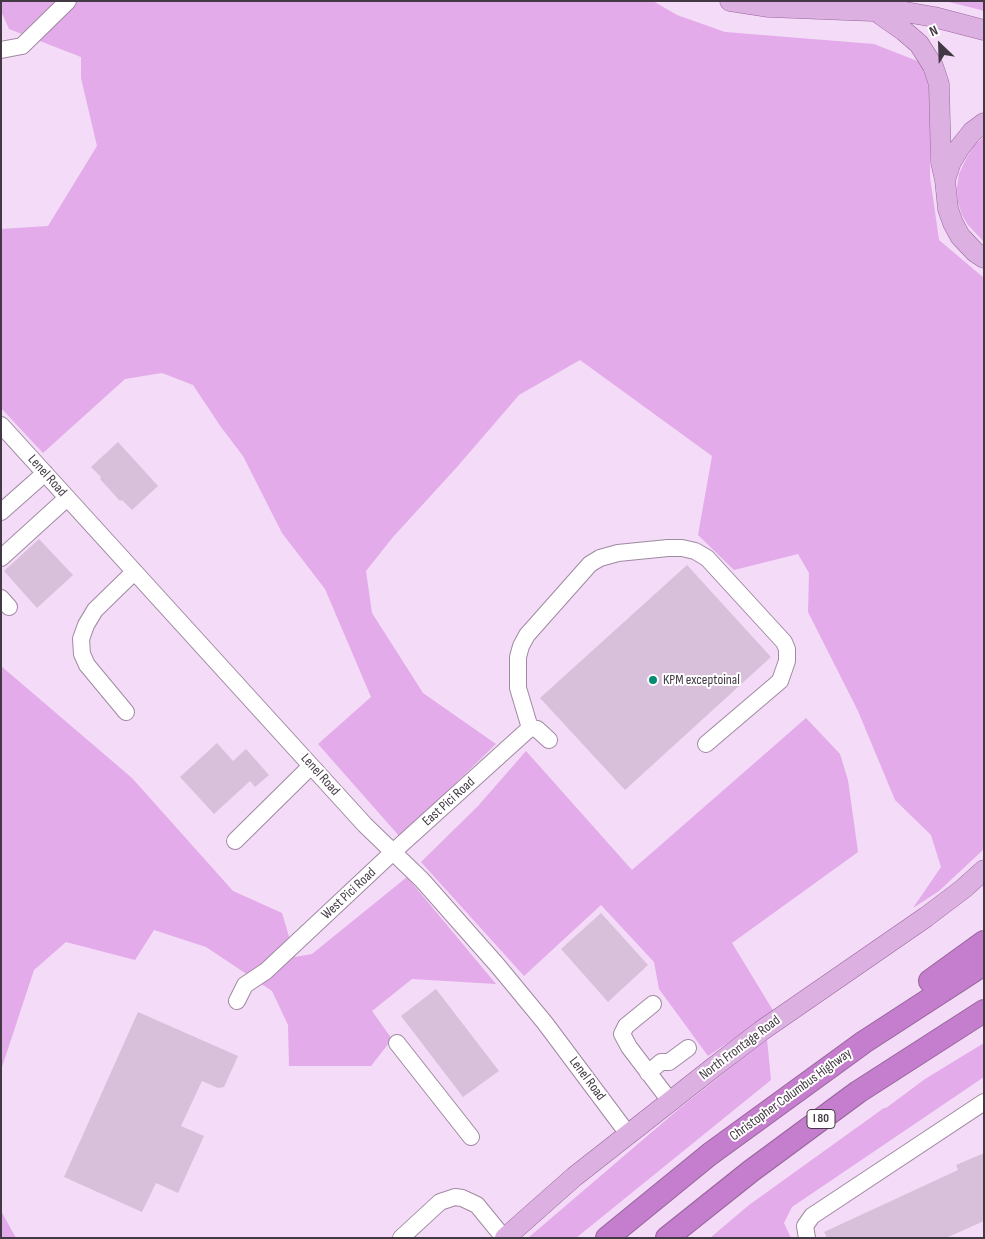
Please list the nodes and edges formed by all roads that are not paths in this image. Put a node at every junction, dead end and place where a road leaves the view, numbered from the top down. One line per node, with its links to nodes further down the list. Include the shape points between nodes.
1 (68, 1): 7 (street, via 22,46)
2 (730, 1): 3 (main road)
3 (750, 3): 4 (main road)
4 (876, 13): 5 (main road, via 888,9 911,12); 6 (main road); 9 (main road, via 919,44 933,66 939,84 940,162)
5 (984, 30)
6 (984, 42)
7 (1, 50)
8 (984, 123): 9 (main road, via 960,147)
9 (945, 180): 10 (main road, via 946,202 953,223 965,242)
10 (984, 258)
11 (1, 426): 12 (street, Lenel Road)
12 (45, 473): 13 (street, Lenel Road); 14 (street)
13 (67, 498): 15 (street); 16 (street, Lenel Road)
14 (4, 503)
15 (1, 558)
16 (134, 572): 17 (street, via 95,610 82,639 82,654 87,665); 21 (street, Lenel Road)
17 (126, 712)
18 (530, 728): 19 (street, via 537,729); 20 (street, via 517,673 527,635 590,564 600,558 618,553 682,548 695,550 707,558 784,642 788,654 780,681); 23 (street, East Pici Road)
19 (549, 740)
20 (706, 744)
21 (311, 766): 22 (street); 23 (street, Lenel Road)
22 (235, 841)
23 (393, 852): 27 (street, West Pici Road, via 266,970 245,984); 36 (street, Lenel Road, via 498,966)
24 (984, 870): 34 (main road, North Frontage Road, via 926,917 761,1031)
25 (984, 942): 30 (highway, via 876,1019)
26 (984, 964): 30 (highway, Christopher Columbus Highway)
27 (236, 1001)
28 (653, 1004): 33 (street, via 626,1026 622,1034)
29 (984, 1010): 41 (highway, I 80, via 858,1092 751,1170)
30 (864, 1042): 40 (highway, Christopher Columbus Highway, via 710,1154)
31 (397, 1043): 37 (street)
32 (688, 1048): 33 (street)
33 (648, 1073): 34 (street)
34 (670, 1100): 36 (main road, North Frontage Road)
35 (984, 1102): 42 (street, via 812,1216 805,1226)
36 (628, 1134): 39 (main road, North Frontage Road)
37 (471, 1137)
38 (401, 1238): 39 (street, via 440,1202 455,1197 477,1205)
39 (504, 1238)
40 (607, 1238)
41 (666, 1238)
42 (807, 1238)

